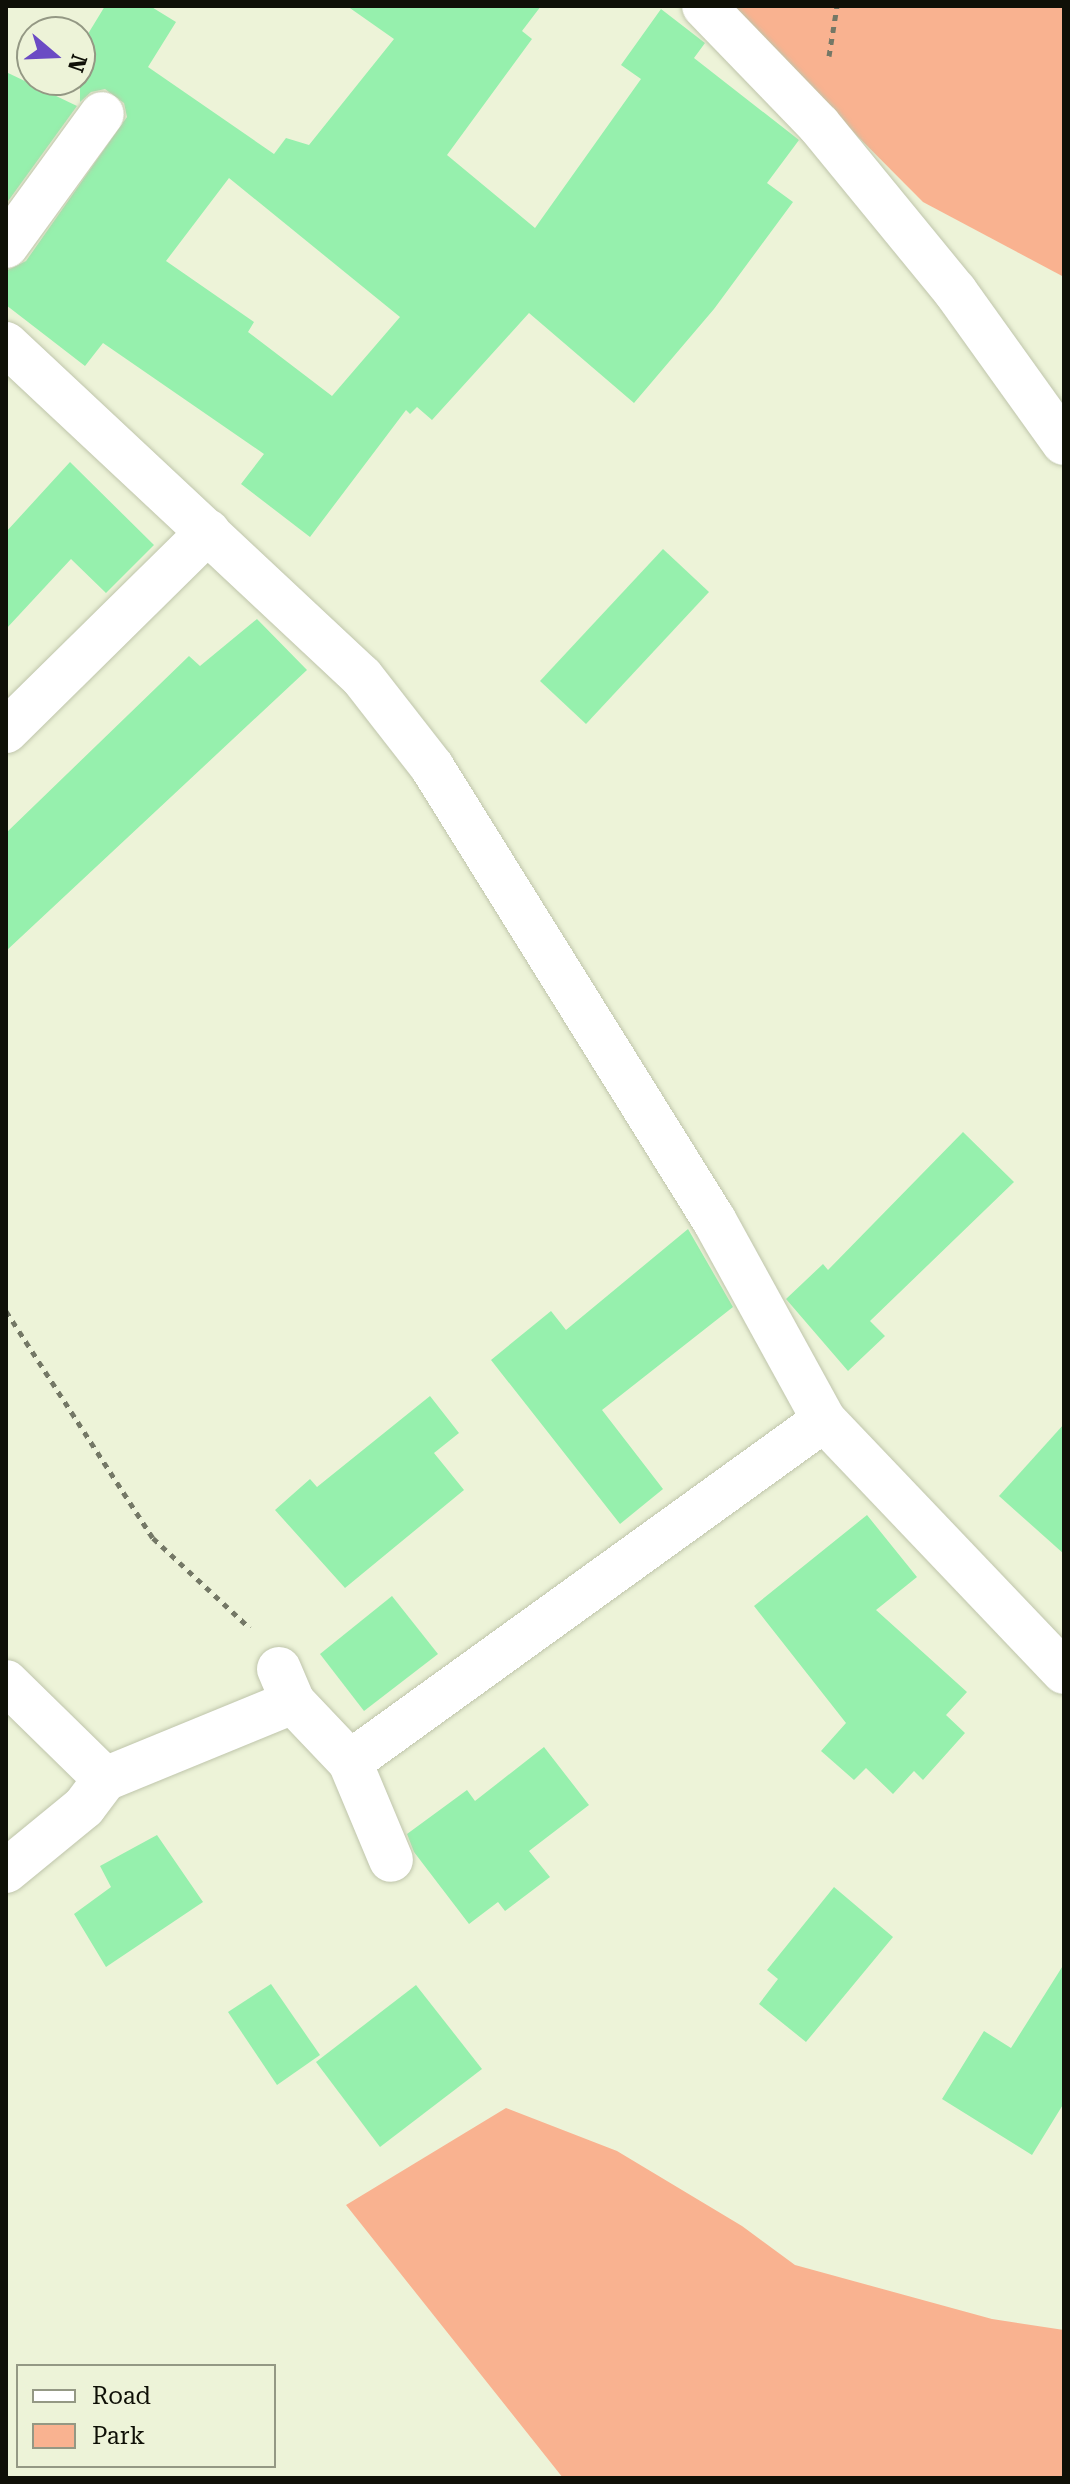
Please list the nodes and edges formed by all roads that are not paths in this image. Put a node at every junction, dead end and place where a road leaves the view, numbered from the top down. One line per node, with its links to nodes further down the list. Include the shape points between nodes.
1 (704, 6): 5 (street, via 819,125 955,291)
2 (102, 114): 3 (street)
3 (6, 246)
4 (6, 344): 6 (street)
5 (1064, 443)
6 (208, 532): 7 (street); 8 (street, via 362,677 432,767 714,1220)
7 (6, 731)
8 (824, 1420): 9 (street); 11 (street)
9 (1064, 1672)
10 (6, 1682): 12 (street)
11 (350, 1762): 12 (street, via 286,1686); 13 (street)
12 (105, 1779): 14 (street, via 84,1807)
13 (391, 1860)
14 (6, 1871)

